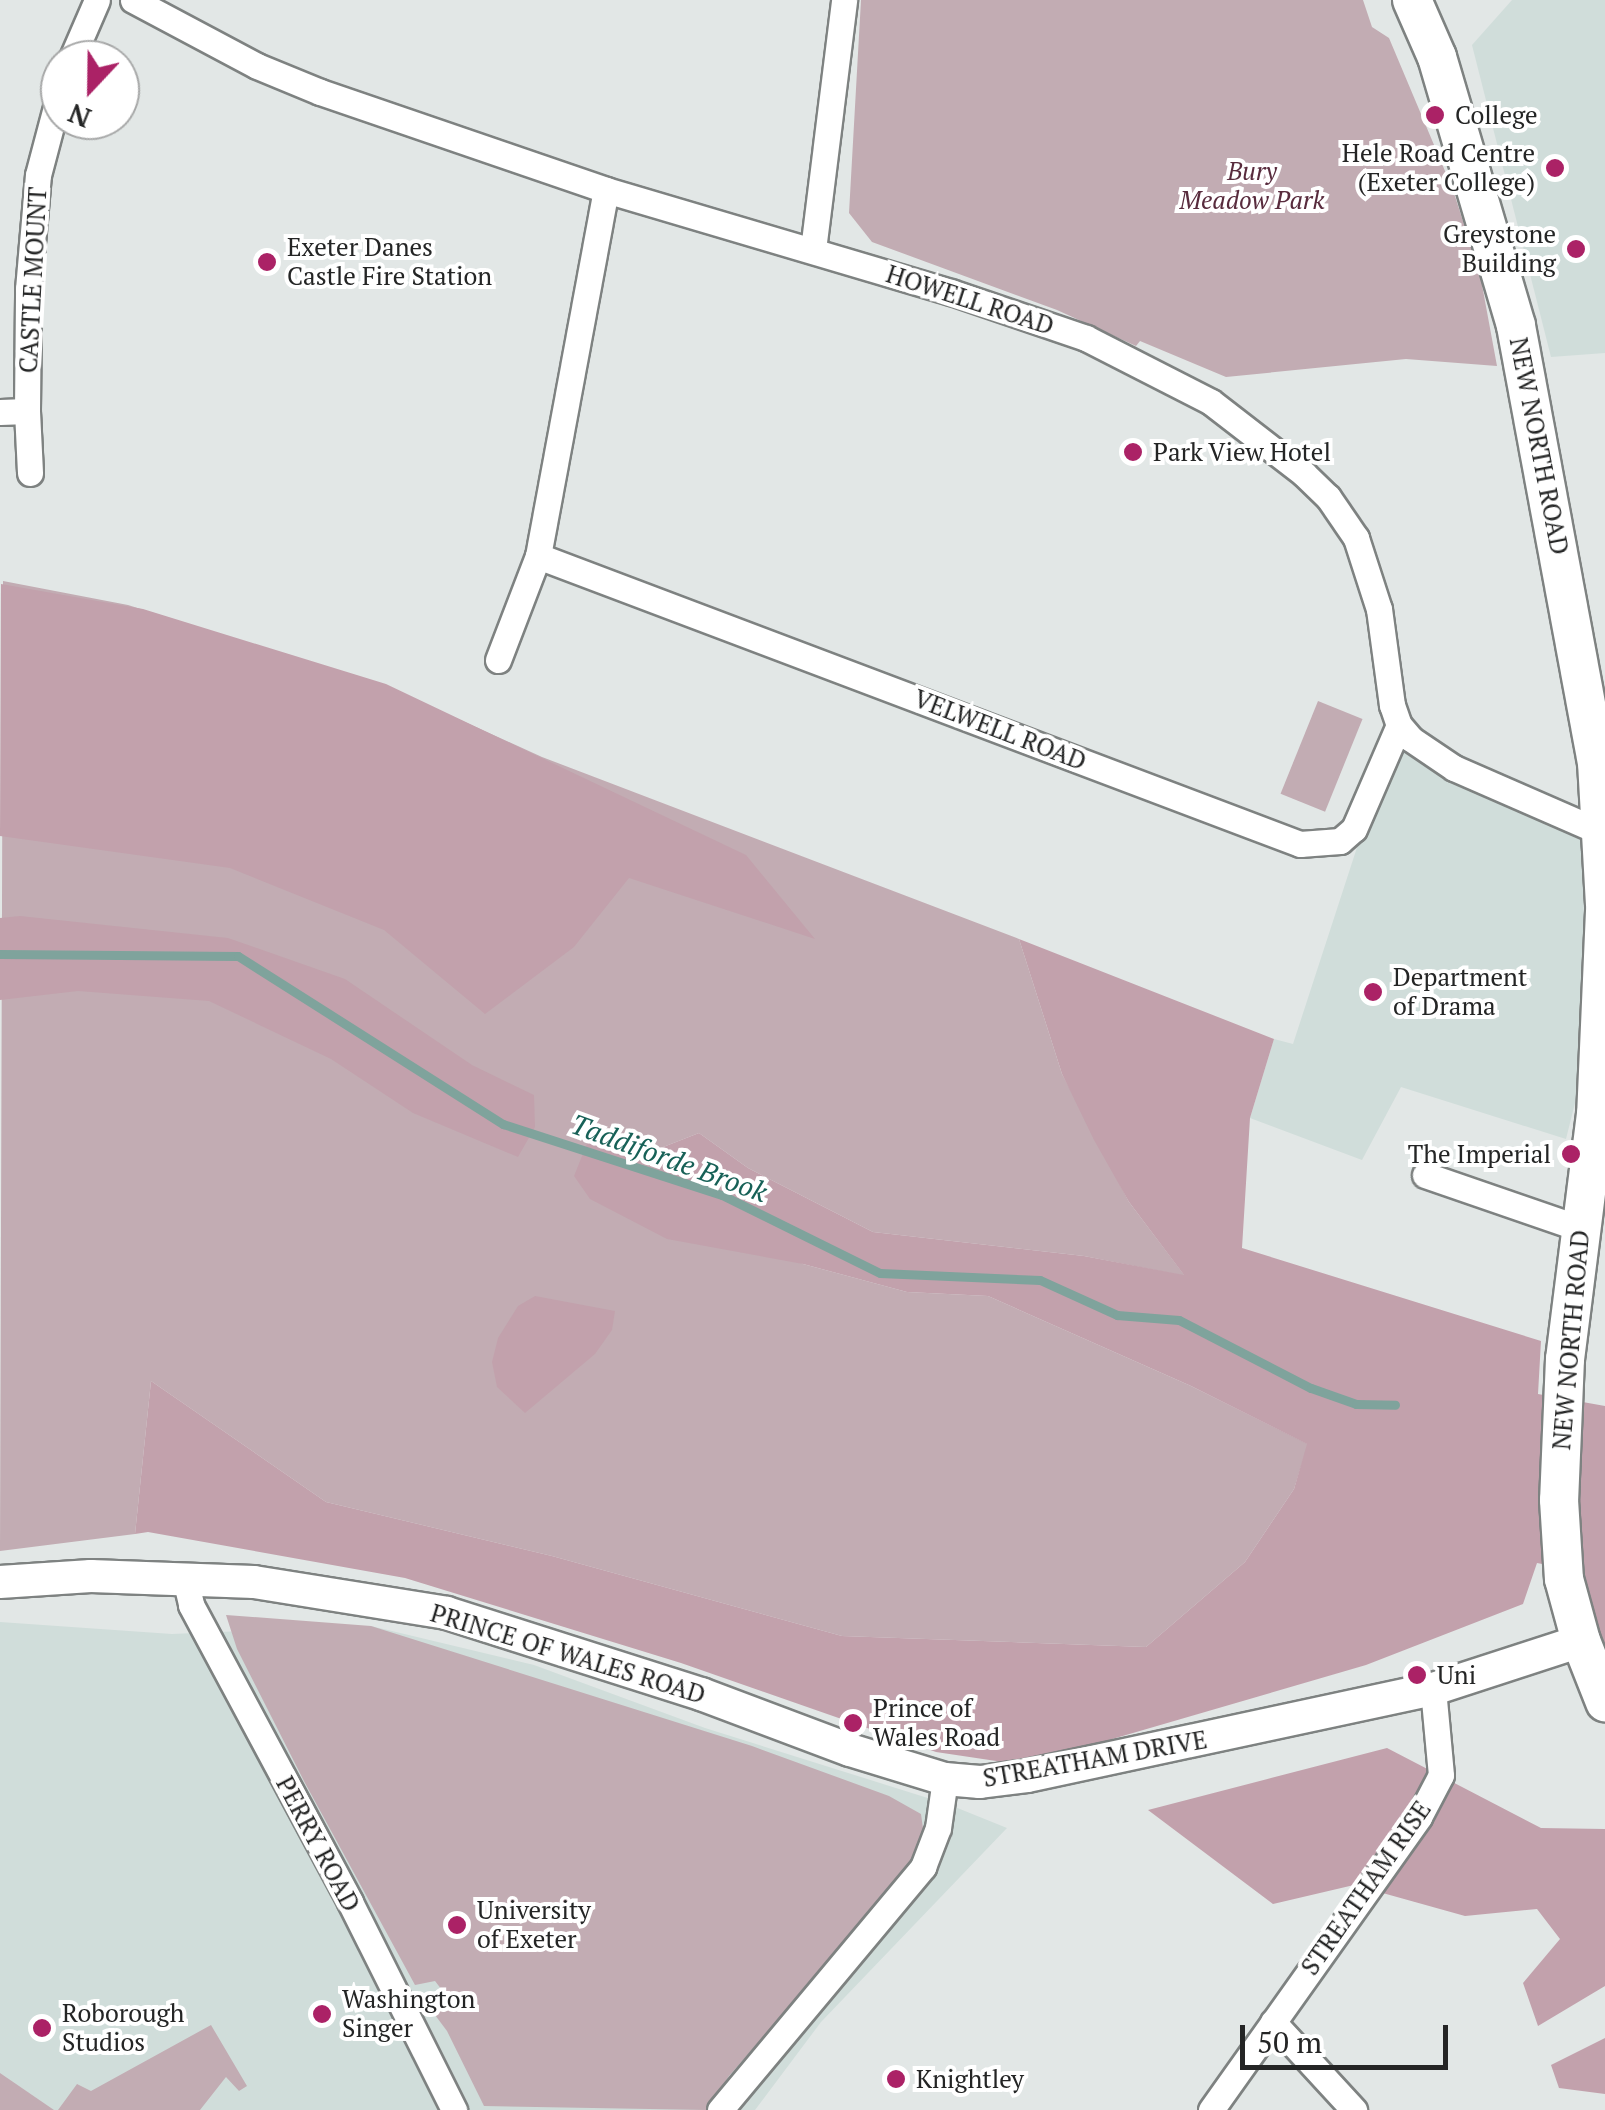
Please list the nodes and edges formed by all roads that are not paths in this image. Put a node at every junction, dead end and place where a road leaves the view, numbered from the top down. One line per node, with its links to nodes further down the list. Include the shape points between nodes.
1 (97, 0): 5 (street)
2 (133, 0): 7 (street, HOWELL ROAD, via 256,66)
3 (844, 0): 8 (street)
4 (1412, 0): 15 (main road, NEW NORTH ROAD, via 1437,57 1516,326 1597,762)
5 (80, 40)
6 (47, 140): 9 (street, CASTLE MOUNT, via 28,289)
7 (606, 190): 8 (street, HOWELL ROAD); 12 (street)
8 (812, 250): 14 (street, HOWELL ROAD, via 1086,338 1211,402 1262,438 1328,497 1356,538 1379,609)
9 (27, 411): 10 (street); 11 (street, CASTLE MOUNT)
10 (0, 412)
11 (30, 473)
12 (538, 556): 13 (street); 14 (street, VELWELL ROAD, via 1300,844 1340,842 1354,828)
13 (498, 660)
14 (1398, 725): 15 (street, via 1454,768)
15 (1602, 833): 16 (main road, NEW NORTH ROAD)
16 (1605, 908): 18 (main road, NEW NORTH ROAD, via 1596,1114)
17 (1426, 1175): 18 (street)
18 (1580, 1228): 21 (main road, NEW NORTH ROAD, via 1560,1418 1559,1500 1564,1579)
19 (185, 1578): 20 (street, PRINCE OF WALES ROAD); 24 (street, PRINCE OF WALES ROAD, via 273,1584 447,1613); 26 (street, PERRY ROAD, via 191,1605)
20 (0, 1582)
21 (1581, 1641): 22 (street, STREATHAM DRIVE); 23 (main road, NEW NORTH ROAD)
22 (1433, 1689): 24 (street, STREATHAM DRIVE, via 1003,1780); 25 (street, STREATHAM RISE, via 1441,1775 1419,1817)
23 (1605, 1702)
24 (945, 1779): 27 (street, via 938,1828 923,1866)
25 (1273, 2022): 28 (street, STREATHAM RISE); 29 (street)
26 (454, 2110)
27 (720, 2110)
28 (1211, 2110)
29 (1354, 2110)

